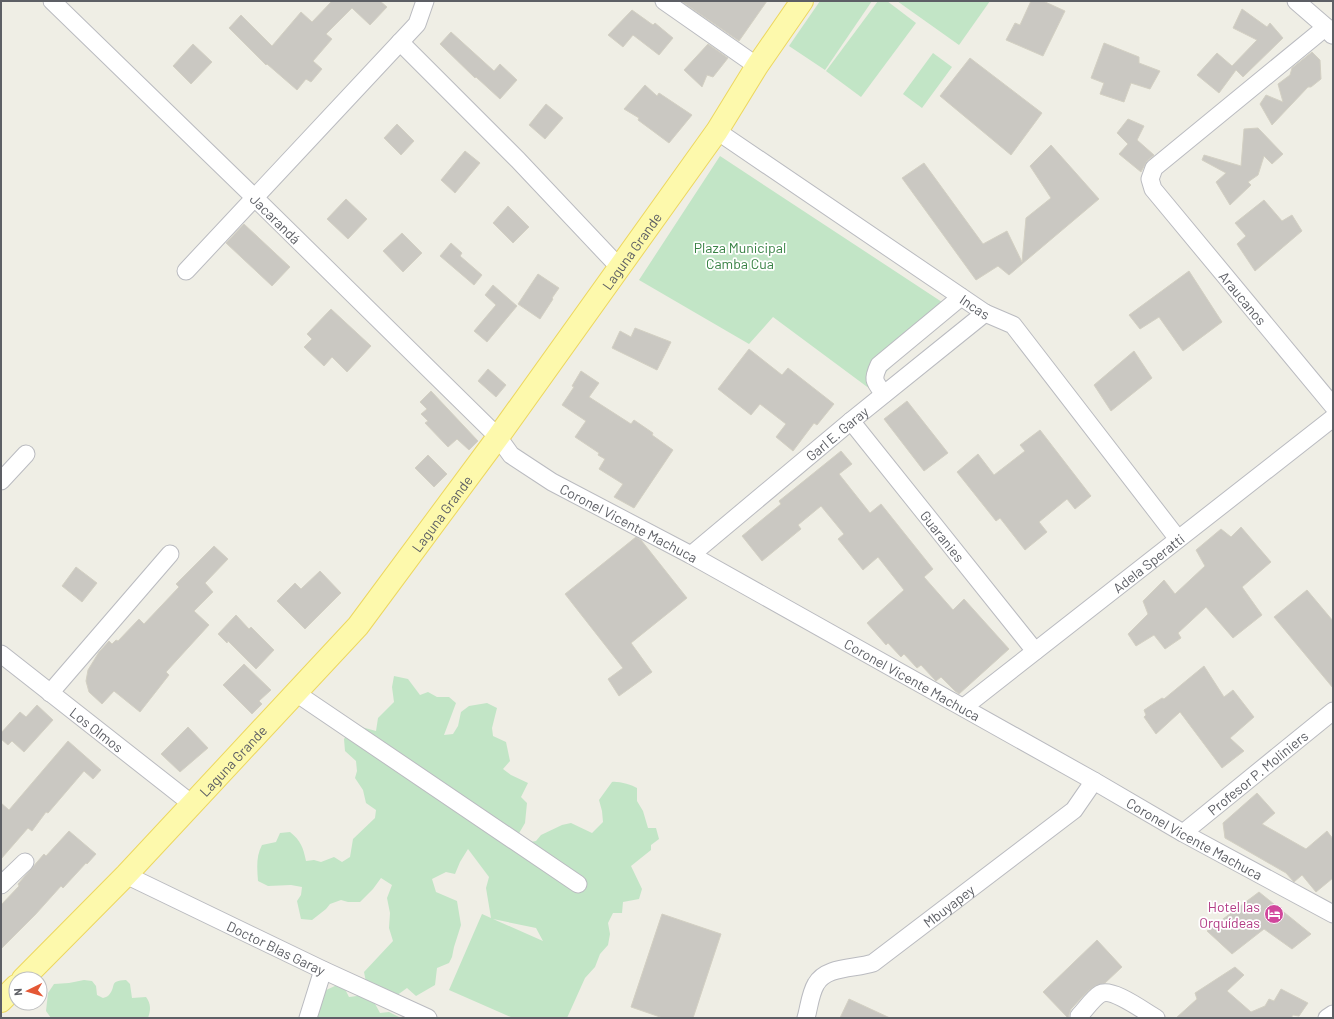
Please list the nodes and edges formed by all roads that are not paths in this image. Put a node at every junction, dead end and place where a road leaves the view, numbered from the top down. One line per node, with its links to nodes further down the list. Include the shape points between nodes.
1 (52, 1): 10 (street, Jacarandá)
2 (425, 1): 7 (street, via 417,24)
3 (664, 1): 8 (street)
4 (802, 1): 8 (main road, Laguna Grande)
5 (1297, 1): 6 (street)
6 (1329, 31): 16 (street, Araucanos, via 1154,168 1150,179 1154,189)
7 (400, 42): 10 (street); 11 (street, via 518,160)
8 (757, 66): 9 (main road, Laguna Grande)
9 (717, 130): 11 (main road, Laguna Grande); 13 (street, Incas)
10 (254, 198): 12 (street); 19 (street, Jacarandá)
11 (619, 267): 19 (main road, Laguna Grande)
12 (186, 271)
13 (961, 297): 14 (street, Incas); 15 (street, via 879,365 874,379)
14 (985, 313): 15 (street, Garl E. Garay); 22 (street, Incas, via 1013,325)
15 (884, 394): 18 (street, Garl E. Garay)
16 (1333, 406)
17 (1333, 418): 22 (street, Adela Speratti)
18 (851, 420): 24 (street, Garl E. Garay); 25 (street, Guaranies)
19 (498, 437): 24 (street, Coronel Vicente Machuca, via 511,455 552,482); 27 (main road, Laguna Grande, via 358,626)
20 (26, 454): 21 (street)
21 (1, 481)
22 (1178, 538): 25 (street, Adela Speratti)
23 (170, 554): 28 (street)
24 (691, 555): 29 (street, Coronel Vicente Machuca)
25 (1035, 651): 29 (street, Adela Speratti)
26 (1, 654): 28 (street, Los Olmos)
27 (296, 693): 32 (main road, Laguna Grande); 36 (street)
28 (50, 694): 32 (street, Los Olmos)
29 (964, 707): 31 (street, Coronel Vicente Machuca)
30 (1333, 712): 33 (street, Profesor P. Moliniers)
31 (1094, 781): 33 (street, Coronel Vicente Machuca); 45 (street, Mbuyapey, via 1074,810 873,963 830,972 821,977 815,985)
32 (192, 804): 35 (main road, Laguna Grande)
33 (1183, 833): 38 (street, Coronel Vicente Machuca)
34 (25, 862): 37 (street)
35 (126, 875): 39 (street, Doctor Blas Garay); 40 (main road, Laguna Grande)
36 (578, 884)
37 (1, 885)
38 (1333, 914)
39 (323, 970): 43 (street); 44 (street, Doctor Blas Garay)
40 (31, 971)
41 (1333, 1014): 47 (street)
42 (1079, 1016): 46 (street, via 1100,994 1106,992 1115,994)
43 (308, 1018)
44 (428, 1018)
45 (806, 1018)
46 (1156, 1018)
47 (1327, 1018)

